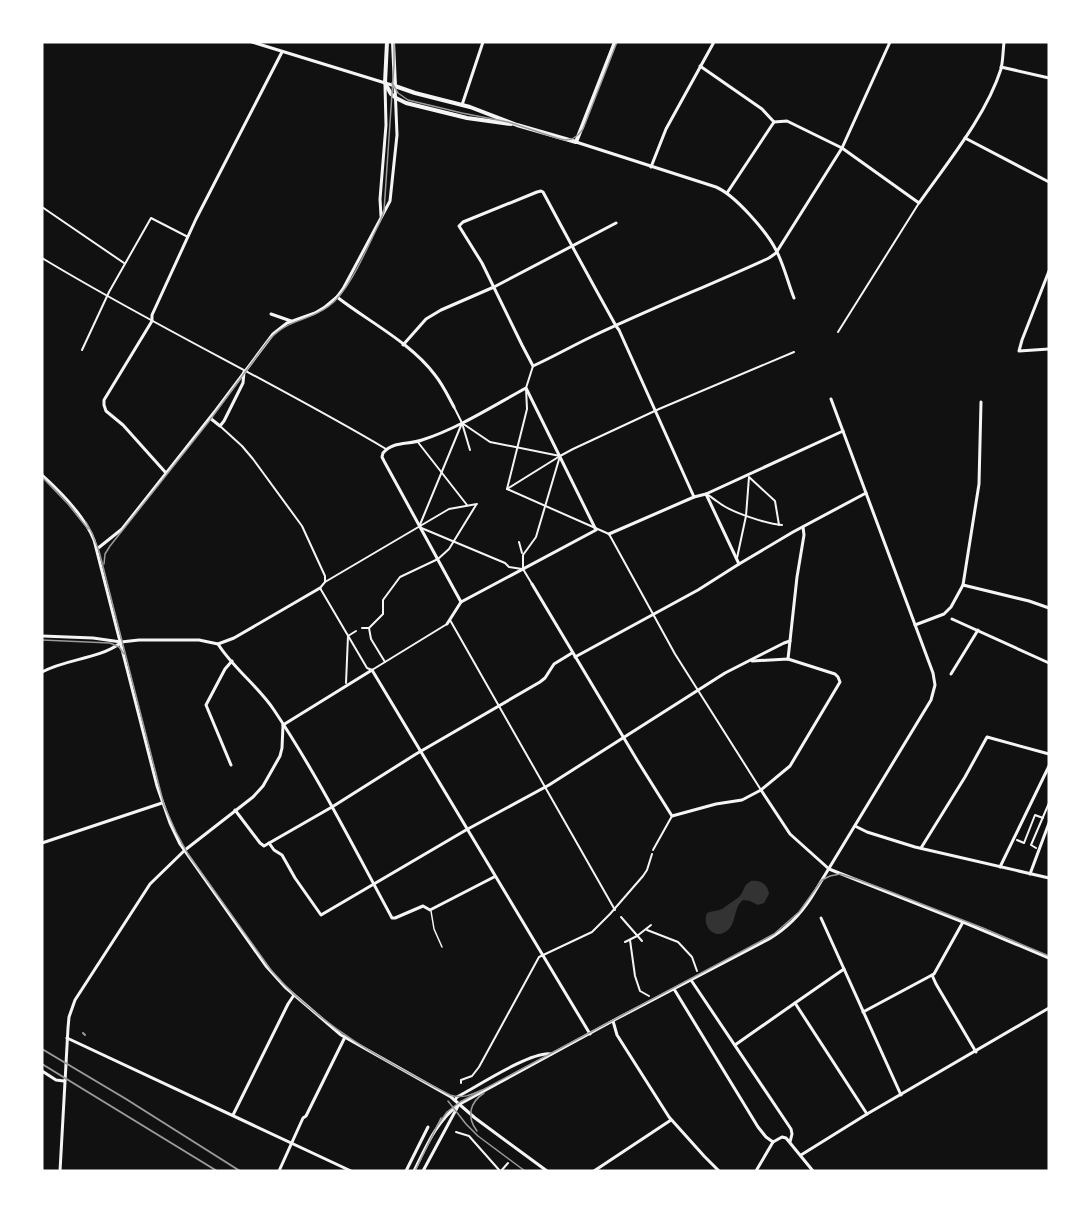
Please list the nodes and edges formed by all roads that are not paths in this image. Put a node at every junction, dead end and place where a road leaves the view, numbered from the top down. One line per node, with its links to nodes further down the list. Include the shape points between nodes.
1 (252, 42): 9 (street)
2 (387, 42): 13 (street)
3 (393, 42): 14 (street)
4 (483, 42): 16 (street)
5 (615, 42): 20 (street)
6 (714, 42): 10 (street)
7 (890, 42): 21 (street)
8 (1004, 42): 11 (street)
9 (282, 52): 13 (street); 25 (street)
10 (700, 66): 17 (street, via 762,109); 22 (street)
11 (1001, 68): 12 (street); 19 (street)
12 (1049, 78)
13 (385, 83): 14 (street); 15 (street); 30 (street)
14 (395, 86): 15 (street); 16 (street)
15 (396, 98): 18 (street, via 467,118); 30 (street, via 392,195)
16 (462, 105): 18 (street)
17 (774, 122): 21 (street, via 787,121); 24 (street)
18 (517, 125): 20 (street)
19 (965, 138): 23 (street); 27 (street)
20 (576, 142): 22 (street)
21 (842, 148): 27 (street); 35 (street)
22 (651, 166): 24 (street)
23 (1049, 182)
24 (727, 193): 35 (street)
25 (207, 199): 26 (street); 33 (street)
26 (211, 201)
27 (920, 203): 49 (street)
28 (42, 207): 37 (street)
29 (152, 213): 31 (street)
30 (381, 216): 41 (street)
31 (151, 218): 33 (street); 37 (street)
32 (616, 223): 34 (street)
33 (188, 237): 46 (street)
34 (572, 247): 39 (street); 39 (street, via 540,191 463,222 459,226); 48 (street)
35 (777, 251): 43 (street); 44 (street)
36 (42, 258): 40 (street)
37 (124, 263): 40 (street)
38 (1049, 271): 51 (street, via 1019,351)
39 (494, 288): 50 (street, via 441,310); 54 (street)
40 (106, 296): 46 (street); 52 (street)
41 (337, 297): 47 (street, via 320,310); 50 (street)
42 (663, 298): 44 (street)
43 (794, 298)
44 (665, 304): 48 (street)
45 (271, 314): 47 (street)
46 (152, 321): 55 (street); 70 (street, via 104,405)
47 (289, 322): 55 (street, via 270,336)
48 (616, 326): 54 (street); 60 (street)
49 (838, 332)
50 (403, 345): 59 (street, via 436,375)
51 (1049, 349)
52 (82, 350)
53 (794, 352): 60 (street)
54 (534, 366): 56 (street)
55 (244, 370): 61 (street); 63 (street, via 244,379); 67 (street)
56 (526, 388): 62 (street); 66 (street, via 527,409); 69 (street)
57 (831, 399): 64 (street)
58 (981, 402): 93 (street, via 979,484)
59 (454, 407): 62 (street)
60 (656, 411): 69 (street); 75 (street)
61 (210, 418): 63 (street); 70 (street)
62 (462, 423): 65 (street); 66 (street, via 490,442); 68 (street); 79 (street)
63 (220, 426): 91 (street, via 253,459 302,526 326,576)
64 (843, 431): 73 (street); 74 (street)
65 (417, 441): 67 (street); 76 (street)
66 (517, 448): 69 (street); 72 (street)
67 (386, 449): 79 (street, via 382,457)
68 (470, 450)
69 (560, 456): 72 (street); 77 (street); 81 (street)
70 (166, 473): 85 (street, via 122,529)
71 (42, 475): 85 (street, via 83,521)
72 (507, 489): 77 (street)
73 (866, 493): 80 (street); 101 (street)
74 (706, 494): 75 (street); 78 (street); 87 (street)
75 (694, 496): 82 (street)
76 (467, 506): 79 (street, via 449,509); 83 (street, via 477,504)
77 (545, 506): 81 (street); 86 (street, via 536,537)
78 (746, 516): 78 (street, via 749,477 775,501 781,525); 87 (street)
79 (419, 527): 83 (street); 88 (street); 91 (street)
80 (803, 527): 89 (street); 108 (street)
81 (596, 530): 82 (street); 90 (street)
82 (609, 534): 97 (street)
83 (454, 541): 88 (street); 90 (street, via 508,567)
84 (519, 542): 86 (street)
85 (97, 549): 109 (street)
86 (523, 555): 90 (street)
87 (737, 558): 89 (street)
88 (438, 560): 95 (street); 103 (street, via 400,577 383,600 383,614)
89 (739, 564): 97 (street)
90 (523, 569): 92 (street); 95 (street)
91 (325, 582): 94 (street)
92 (532, 584): 111 (street)
93 (963, 585): 96 (street); 101 (street, via 944,614)
94 (320, 588): 107 (street); 110 (street)
95 (461, 602): 98 (street)
96 (1049, 608)
97 (652, 615): 111 (street); 121 (street)
98 (450, 619): 100 (street); 122 (street)
99 (952, 620): 104 (street)
100 (447, 624): 115 (street)
101 (915, 625): 138 (street, via 934,676 934,694)
102 (362, 628): 103 (street)
103 (369, 628): 115 (street, via 370,639)
104 (978, 630): 116 (street); 119 (street)
105 (356, 631): 107 (street)
106 (42, 636): 109 (street)
107 (348, 636): 117 (street); 120 (street)
108 (790, 641): 112 (street); 113 (street)
109 (121, 642): 110 (street, via 173,639); 118 (street, via 109,650); 131 (street)
110 (218, 644): 114 (street)
111 (574, 655): 122 (street, via 558,660 540,682); 124 (street)
112 (788, 659): 113 (street); 130 (street, via 835,674 840,682 790,766)
113 (750, 661): 121 (street)
114 (232, 662): 123 (street, via 261,693); 127 (street, via 206,705)
115 (385, 663): 117 (street)
116 (1049, 663)
117 (372, 670): 123 (street); 125 (street)
118 (42, 672)
119 (951, 674)
120 (346, 682)
121 (698, 691): 124 (street); 130 (street)
122 (500, 706): 125 (street); 129 (street)
123 (283, 725): 133 (street); 134 (street, via 282,748 272,771 260,790)
124 (624, 737): 129 (street); 135 (street)
125 (420, 752): 133 (street); 139 (street)
126 (1049, 754): 143 (street, via 987,737)
127 (231, 765)
128 (1049, 766): 146 (street)
129 (544, 787): 139 (street); 152 (street)
130 (761, 790): 135 (street, via 742,800); 147 (street, via 790,834)
131 (162, 803): 141 (street); 145 (street)
132 (1049, 803): 136 (street)
133 (332, 807): 142 (street); 151 (street)
134 (235, 810): 142 (street, via 260,843); 145 (street)
135 (672, 816): 152 (street, via 652,852 647,870)
136 (1043, 818): 140 (street, via 1035,815 1024,843); 144 (street, via 1031,845)
137 (1049, 823): 148 (street)
138 (855, 826): 143 (street); 147 (street)
139 (466, 830): 149 (street); 151 (street)
140 (1017, 840)
141 (42, 843)
142 (269, 843): 151 (street, via 282,855 321,915)
143 (921, 848): 146 (street)
144 (1036, 848)
145 (184, 850): 171 (street, via 266,966); 179 (street, via 150,884 93,971 75,1000)
146 (1000, 867): 148 (street)
147 (829, 869): 156 (street); 169 (street, via 806,906 785,927)
148 (1030, 874): 150 (street)
149 (495, 877): 153 (street); 164 (street)
150 (1049, 878)
151 (374, 884): 153 (street, via 392,918 423,906)
152 (615, 909): 164 (street, via 592,932)
153 (430, 910): 163 (lane)
154 (621, 917): 159 (street)
155 (821, 918): 166 (street)
156 (963, 922): 165 (street); 168 (street)
157 (651, 925): 158 (street)
158 (647, 930): 159 (street); 167 (street, via 678,942 693,957)
159 (637, 936): 160 (street); 161 (street)
160 (630, 940): 162 (street); 172 (street, via 640,991)
161 (642, 941)
162 (625, 942)
163 (442, 946)
164 (542, 955): 177 (street); 185 (street, via 479,1066)
165 (1049, 958)
166 (844, 969): 173 (street); 175 (street)
167 (697, 971)
168 (933, 975): 175 (street); 181 (street)
169 (691, 980): 170 (street); 180 (street)
170 (674, 989): 176 (street); 194 (street, via 758,1127)
171 (294, 995): 178 (street); 190 (street)
172 (649, 996)
173 (795, 1003): 180 (street); 189 (street)
174 (1049, 1008): 181 (street)
175 (863, 1012): 186 (street)
176 (612, 1021): 177 (street); 191 (street)
177 (590, 1034): 182 (street)
178 (345, 1037): 187 (street); 196 (street)
179 (67, 1038): 184 (street); 190 (street)
180 (734, 1045): 195 (street, via 791,1129)
181 (976, 1052): 186 (street)
182 (553, 1054): 187 (street, via 526,1060); 188 (street)
183 (42, 1071): 184 (street)
184 (64, 1081): 199 (street)
185 (460, 1083)
186 (901, 1095): 189 (street)
187 (455, 1100): 188 (street)
188 (459, 1104): 203 (street, via 437,1127); 204 (street); 206 (street)
189 (867, 1114): 197 (street)
190 (233, 1115): 196 (street)
191 (671, 1120): 207 (street); 208 (street)
192 (428, 1127): 202 (street)
193 (456, 1132): 205 (street, via 469,1136)
194 (773, 1142): 195 (street, via 782,1137); 209 (street)
195 (790, 1142): 197 (street)
196 (293, 1144): 200 (street); 201 (street)
197 (801, 1155): 210 (street)
198 (508, 1163): 205 (street)
199 (60, 1171)
200 (279, 1171)
201 (351, 1171)
202 (406, 1171)
203 (414, 1171)
204 (423, 1171)
205 (501, 1171)
206 (547, 1171)
207 (594, 1171)
208 (719, 1171)
209 (756, 1171)
210 (813, 1171)

